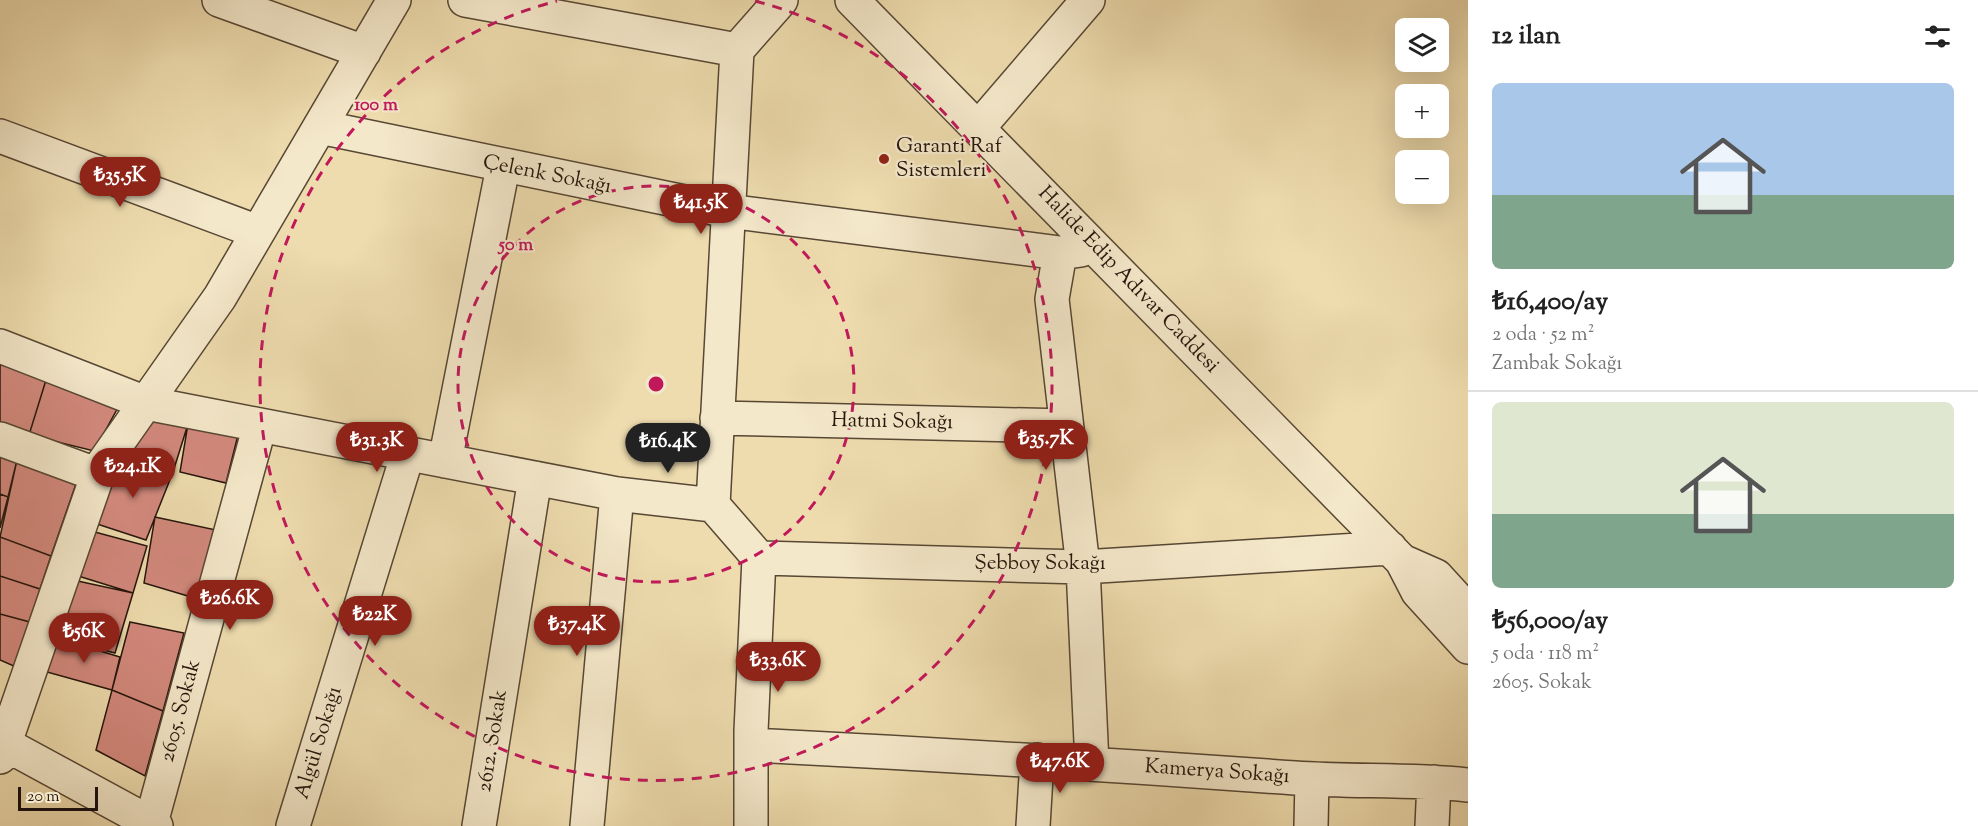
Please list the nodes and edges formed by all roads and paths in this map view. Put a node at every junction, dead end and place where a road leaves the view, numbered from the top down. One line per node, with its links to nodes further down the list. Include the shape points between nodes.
1 (219, 0): 8 (street)
2 (394, 0): 8 (street)
3 (465, 0): 7 (street)
4 (781, 0): 7 (street)
5 (852, 0): 10 (street, Halide Edip Adıvar Caddesi)
6 (1088, 0): 10 (street)
7 (737, 50): 13 (street)
8 (364, 52): 9 (street)
9 (320, 127): 12 (street, Çelenk Sokağı); 14 (street)
10 (979, 127): 15 (street, Halide Edip Adıvar Caddesi)
11 (0, 136): 14 (street)
12 (503, 167): 13 (street, Çelenk Sokağı); 24 (street)
13 (728, 211): 16 (street, Çelenk Sokağı); 19 (street)
14 (258, 232): 18 (street, via 220,297)
15 (1098, 248): 16 (street, Çelenk Sokağı); 29 (street, Halide Edip Adıvar Caddesi)
16 (1060, 253): 21 (street, via 1052,299)
17 (0, 346): 18 (street)
18 (146, 403): 20 (street); 25 (street)
19 (717, 418): 21 (street, Hatmi Sokağı); 28 (street)
20 (260, 425): 23 (street); 41 (street, 2605. Sokak)
21 (1066, 426): 31 (street)
22 (0, 439): 25 (street)
23 (408, 453): 24 (street); 42 (street, Algül Sokağı)
24 (445, 460): 26 (street)
25 (98, 475): 35 (street)
26 (535, 478): 27 (street); 43 (street, 2612. Sokak)
27 (617, 494): 28 (street); 44 (street)
28 (713, 506): 30 (street)
29 (1396, 554): 31 (street, Şebboy Sokağı); 32 (street, Halide Edip Adıvar Caddesi, via 1436,576); 33 (street, Halide Edip Adıvar Caddesi, via 1418,592)
30 (759, 558): 31 (street, Şebboy Sokağı); 34 (street)
31 (1083, 567): 37 (street)
32 (1468, 611)
33 (1468, 647)
34 (751, 745): 36 (street, Kamerya Sokağı); 45 (street)
35 (3, 751): 41 (street)
36 (1037, 760): 37 (street, Kamerya Sokağı); 46 (street)
37 (1092, 764): 38 (street, Kamerya Sokağı)
38 (1312, 779): 39 (street, Kamerya Sokağı); 47 (street)
39 (1434, 782): 40 (street, Kamerya Sokağı); 48 (street)
40 (1468, 785)
41 (153, 824)
42 (293, 826)
43 (479, 826)
44 (586, 826)
45 (751, 826)
46 (1033, 826)
47 (1311, 826)
48 (1432, 826)

